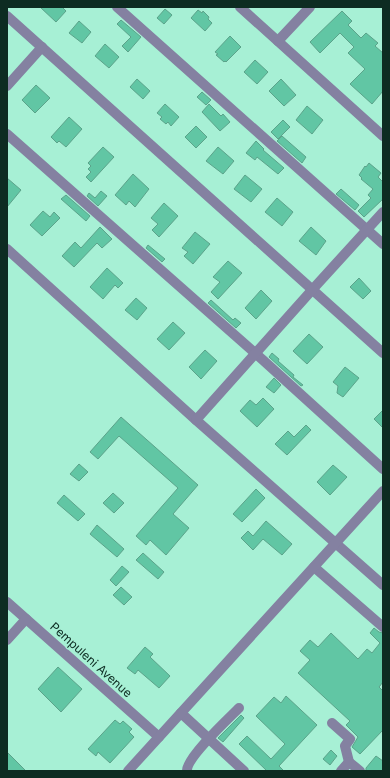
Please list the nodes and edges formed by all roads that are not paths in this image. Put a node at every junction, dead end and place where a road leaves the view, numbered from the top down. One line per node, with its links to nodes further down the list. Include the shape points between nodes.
1 (117, 7): 11 (street)
2 (240, 7): 5 (street)
3 (310, 7): 5 (street)
4 (7, 16): 6 (street)
5 (278, 41): 9 (street)
6 (42, 47): 7 (street); 14 (street)
7 (7, 86)
8 (7, 134): 16 (street)
9 (383, 136)
10 (383, 212): 11 (street)
11 (367, 230): 12 (street); 14 (street)
12 (383, 244)
13 (7, 249): 17 (street)
14 (312, 290): 15 (street); 16 (street)
15 (383, 353)
16 (255, 354): 17 (street); 18 (street)
17 (196, 420): 20 (street)
18 (383, 469)
19 (383, 491): 20 (street)
20 (336, 543): 21 (street); 22 (street)
21 (314, 567): 25 (street); 28 (street)
22 (383, 585)
23 (7, 602): 24 (street, Pempuleni Avenue)
24 (26, 619): 26 (street); 30 (street, Pempuleni Avenue)
25 (383, 627)
26 (7, 640)
27 (239, 708): 31 (street)
28 (181, 713): 30 (street); 31 (street)
29 (332, 723): 32 (street, via 350,739 345,746)
30 (159, 737): 33 (street)
31 (209, 739): 34 (street, via 187,766); 35 (street)
32 (350, 762): 36 (street); 37 (street)
33 (128, 771)
34 (187, 771)
35 (244, 771)
36 (341, 771)
37 (360, 771)

